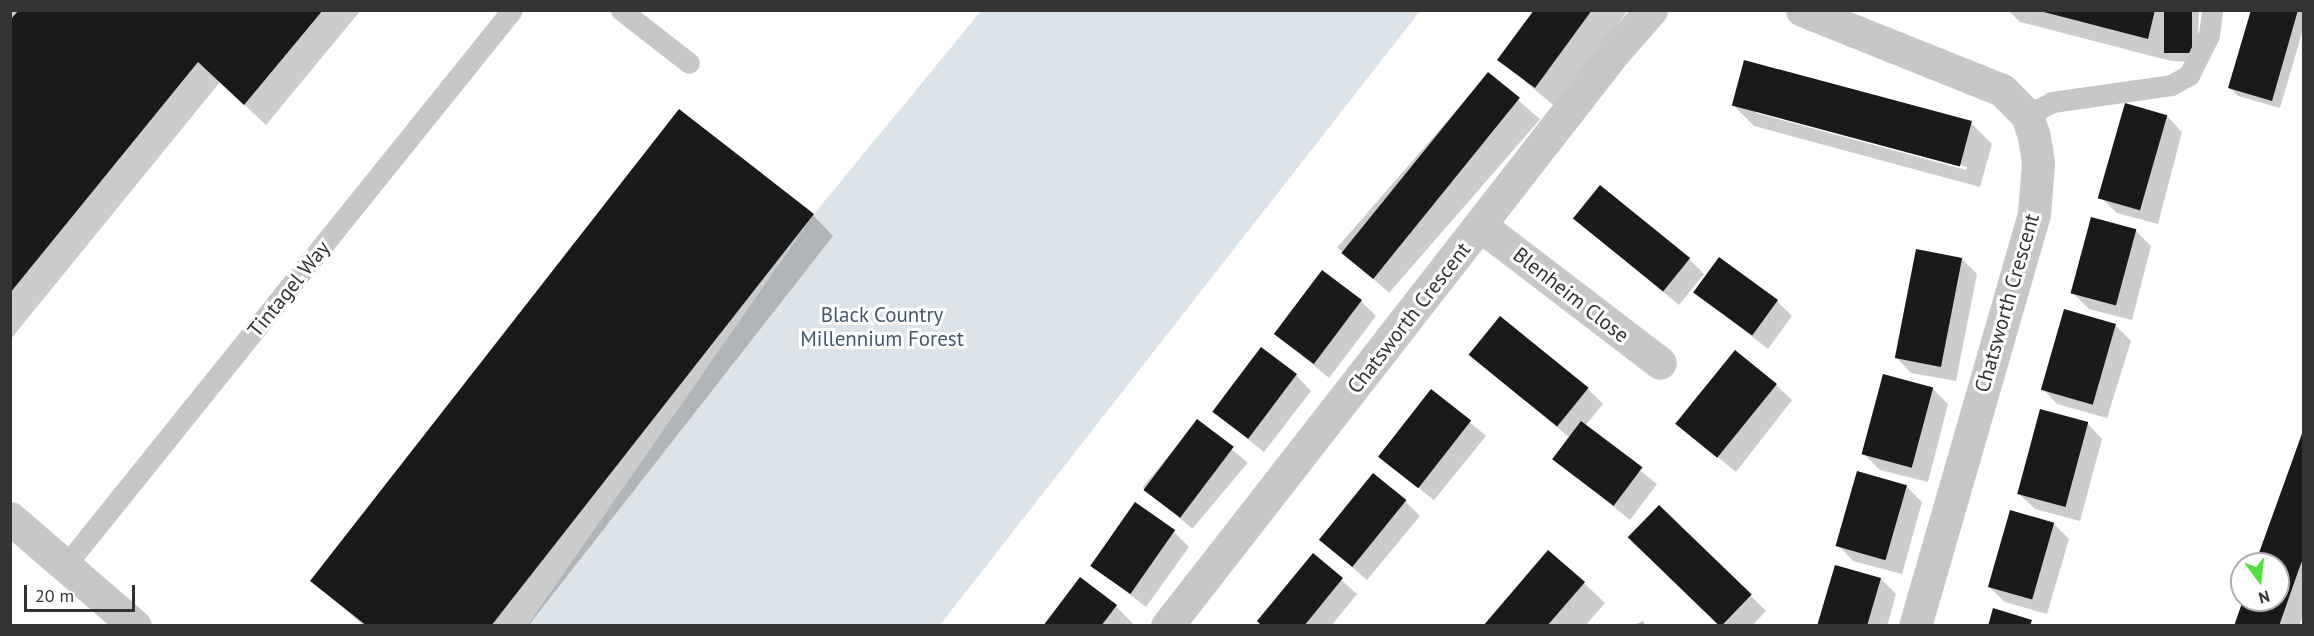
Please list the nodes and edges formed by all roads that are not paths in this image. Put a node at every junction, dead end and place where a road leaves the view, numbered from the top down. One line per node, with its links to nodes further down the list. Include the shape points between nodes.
1 (512, 10): 11 (lane, Tintagel Way)
2 (621, 10): 6 (lane)
3 (1651, 10): 8 (street, Chatsworth Crescent)
4 (1803, 10): 7 (street, Chatsworth Crescent, via 1976,77 2002,90)
5 (2212, 10): 7 (lane, via 2209,35 2189,75 2171,85 2052,102)
6 (689, 63)
7 (2026, 115): 14 (street, Chatsworth Crescent, via 2038,163 2034,214)
8 (1481, 226): 9 (street, Blenheim Close); 13 (street, Chatsworth Crescent)
9 (1660, 363)
10 (10, 518): 11 (street)
11 (65, 566): 12 (street)
12 (135, 626)
13 (1167, 626)
14 (1915, 626)

